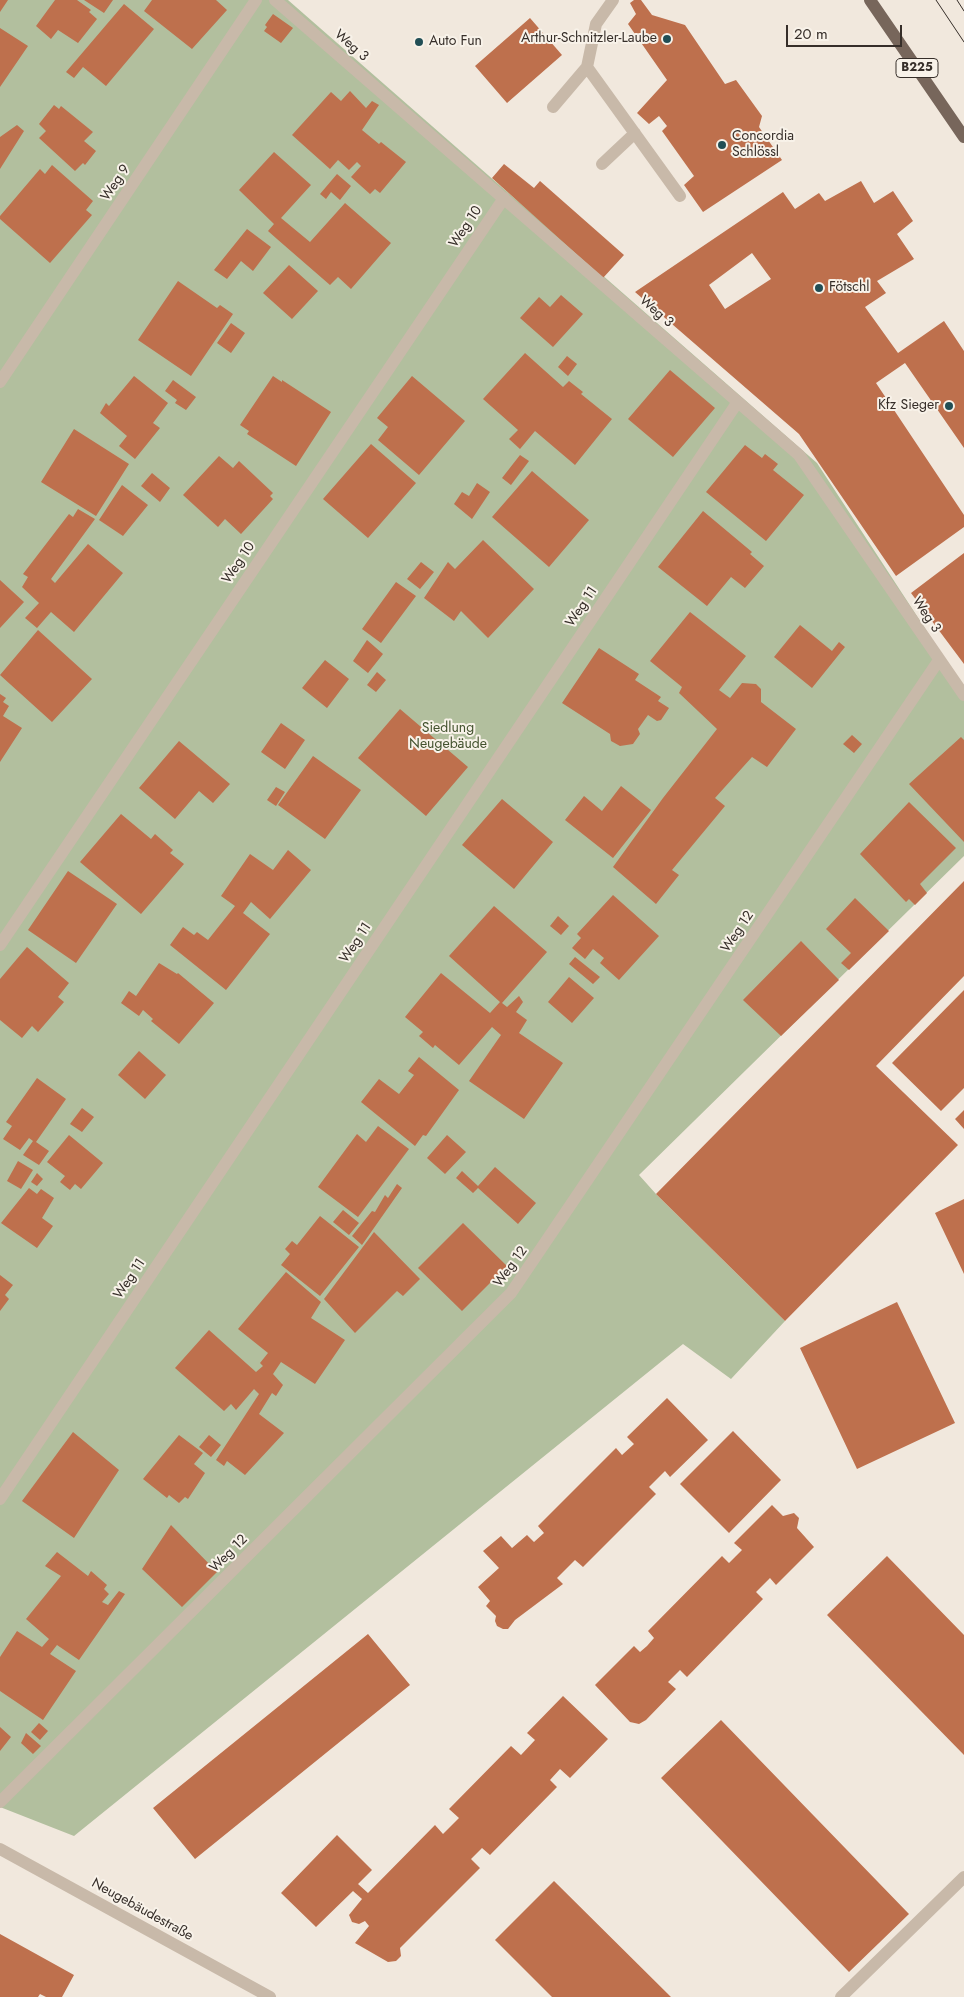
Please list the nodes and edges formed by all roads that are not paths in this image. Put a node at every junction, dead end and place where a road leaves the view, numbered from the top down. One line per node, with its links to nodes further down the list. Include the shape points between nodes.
1 (256, 0): 12 (street, Weg 9)
2 (275, 0): 11 (street, Weg 3)
3 (613, 0): 5 (street, via 596,24)
4 (870, 0): 8 (main road, B225)
5 (588, 67): 6 (street); 7 (street)
6 (553, 107)
7 (635, 133): 9 (street); 10 (street)
8 (964, 137)
9 (602, 164)
10 (680, 196)
11 (504, 198): 13 (street, Weg 3); 16 (street, Weg 10)
12 (0, 382)
13 (737, 404): 14 (street, Weg 3, via 798,455); 17 (street, Weg 11)
14 (939, 660): 15 (street, Weg 3); 18 (street, Weg 12, via 511,1293)
15 (964, 695)
16 (0, 945)
17 (0, 1500)
18 (0, 1802)
19 (0, 1849): 21 (street, Neugebäudestraße)
20 (964, 1876): 22 (street)
21 (270, 1997)
22 (841, 1997)

